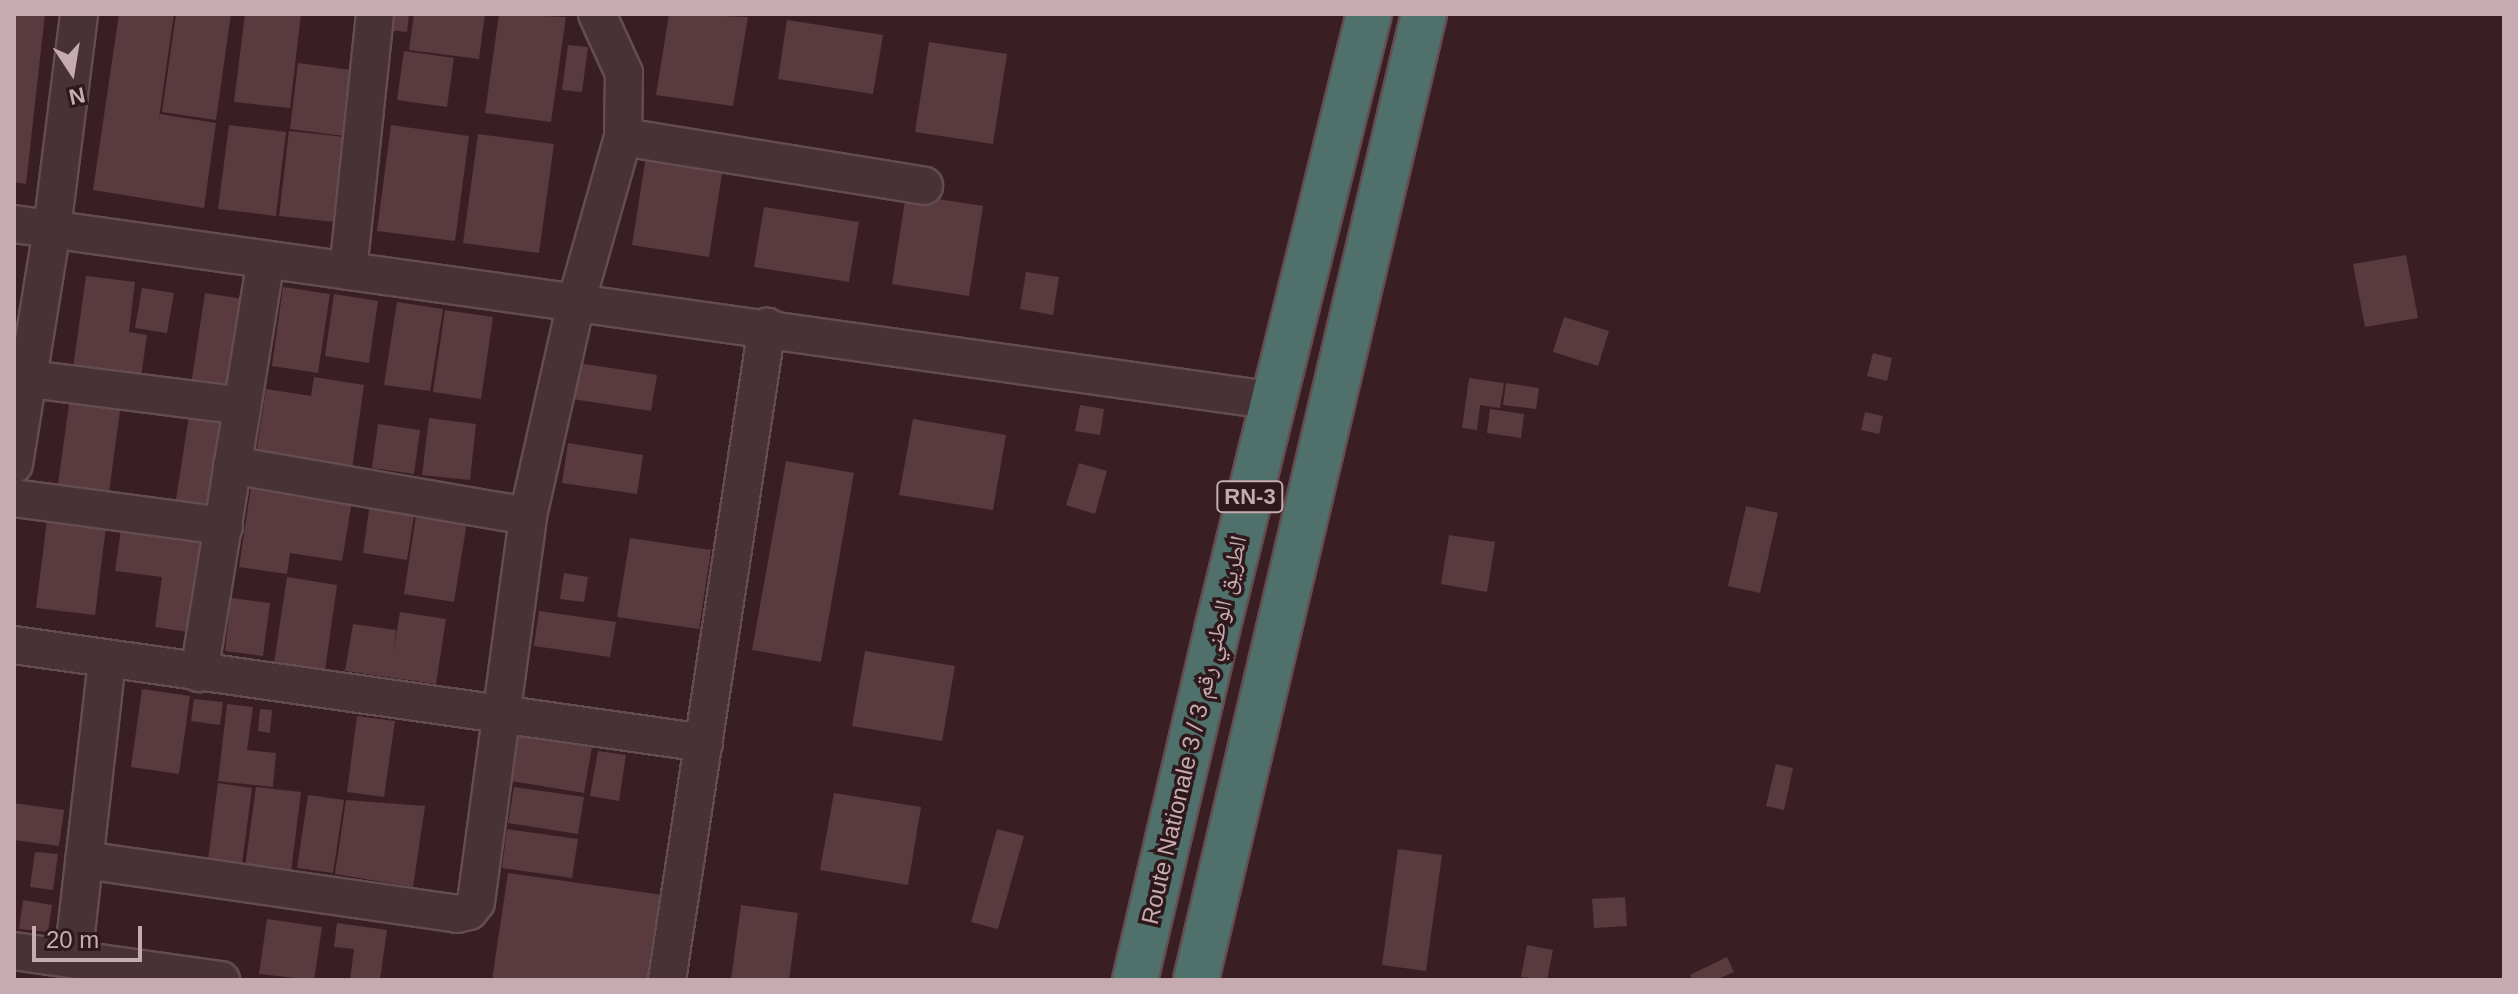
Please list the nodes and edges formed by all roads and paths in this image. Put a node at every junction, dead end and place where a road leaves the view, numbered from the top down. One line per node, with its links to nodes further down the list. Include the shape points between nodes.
1 (79, 14): 9 (street)
2 (375, 14): 11 (street)
3 (597, 14): 6 (street, via 624,73)
4 (1369, 14): 15 (highway, Route Nationale 3 / الطريق الوطني رقم 3 / RN-3)
5 (1424, 14): 33 (highway, RN-3)
6 (623, 137): 7 (street); 12 (street)
7 (924, 186)
8 (14, 224): 9 (street)
9 (52, 229): 10 (street); 14 (street)
10 (266, 261): 11 (street); 16 (street)
11 (348, 271): 12 (street)
12 (576, 303): 13 (street); 20 (street)
13 (767, 327): 15 (street); 26 (street)
14 (20, 378): 16 (street); 17 (street)
15 (1275, 401): 32 (highway, Route Nationale 3 / الطريق الوطني رقم 3 / RN-3)
16 (242, 406): 18 (street)
17 (14, 464)
18 (232, 465): 20 (street); 21 (street)
19 (14, 498): 21 (street)
20 (528, 516): 25 (street)
21 (224, 526): 24 (street)
22 (14, 645): 23 (street)
23 (107, 659): 24 (street); 27 (street)
24 (199, 673): 25 (street)
25 (499, 711): 26 (street); 27 (street, via 476,902 469,911 457,914)
26 (704, 743): 31 (street)
27 (84, 860): 29 (street)
28 (14, 951): 29 (street)
29 (73, 959): 30 (street)
30 (221, 980)
31 (667, 980)
32 (1135, 980)
33 (1196, 980)

